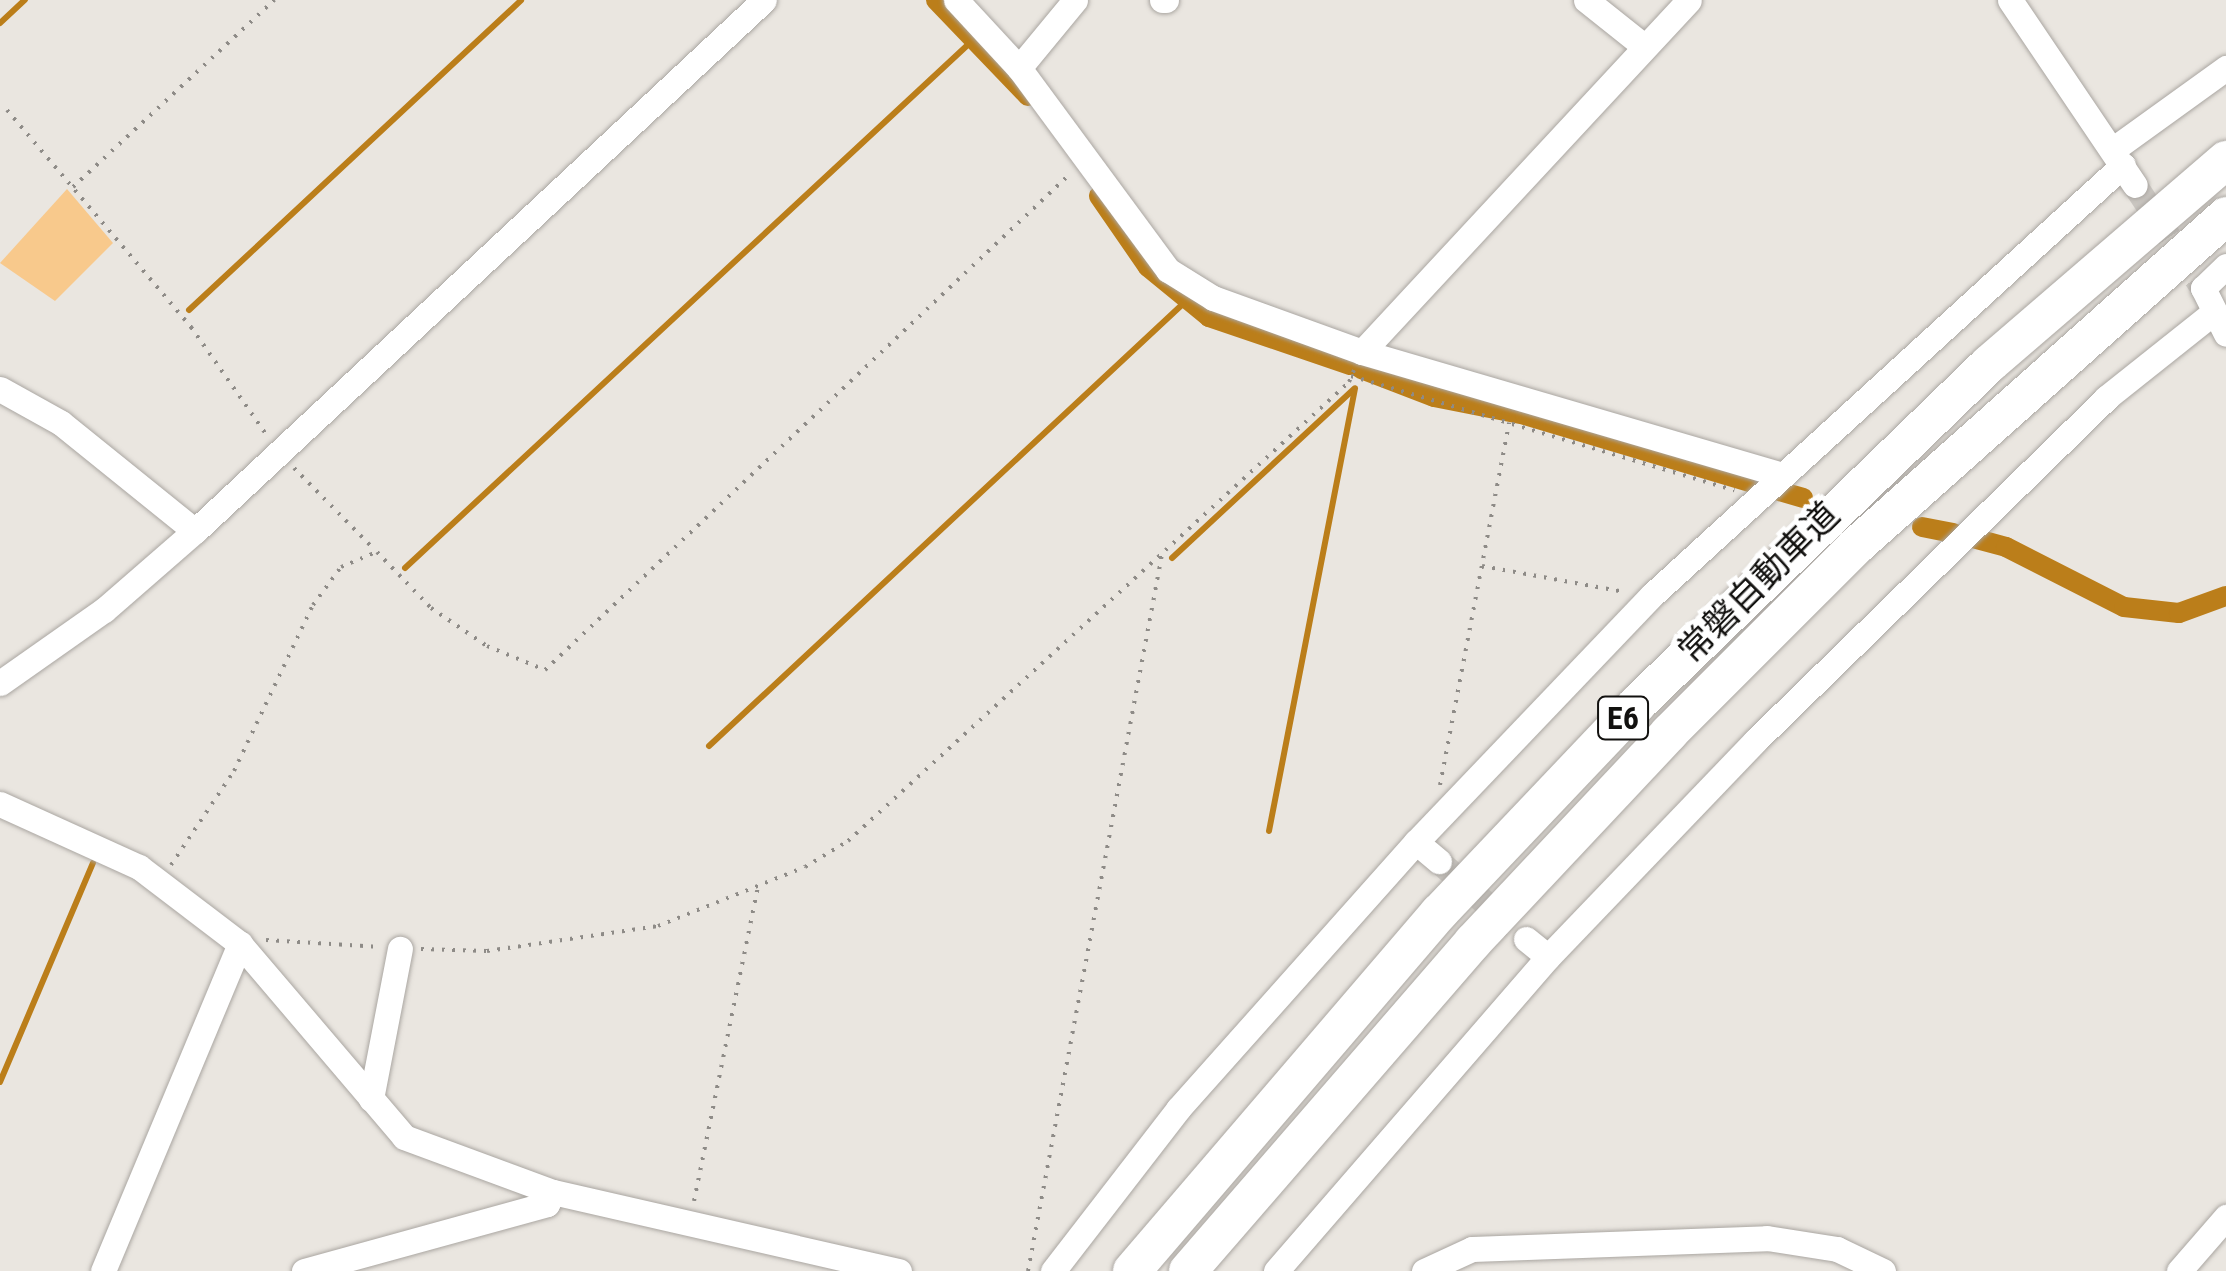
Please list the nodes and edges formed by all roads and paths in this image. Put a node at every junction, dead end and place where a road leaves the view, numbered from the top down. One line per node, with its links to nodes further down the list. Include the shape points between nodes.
1 (274, 0): 15 (path)
2 (764, 0): 23 (street)
3 (956, 0): 9 (street)
4 (1075, 0): 9 (street)
5 (1586, 0): 8 (street)
6 (1689, 0): 8 (street)
7 (2010, 0): 14 (street)
8 (1646, 47): 19 (street)
9 (1019, 68): 12 (street)
10 (2226, 68): 14 (street)
11 (7, 110): 15 (path)
12 (1086, 159): 19 (street, via 1168,270 1213,298); 27 (path, via 545,670 486,646 430,608)
13 (2226, 160): 50 (highway, 常磐自動車道 / E6, via 1821,520 1637,704 1439,913)
14 (2124, 166): 24 (street)
15 (74, 187): 23 (path, via 191,327)
16 (2226, 216): 51 (highway, 常磐自動車道 / E6, via 1856,546 1669,733 1473,942)
17 (2226, 266): 18 (street, via 2202,288)
18 (2220, 323): 40 (street, via 2106,398 1950,545)
19 (1362, 352): 20 (path); 24 (street)
20 (1352, 376): 22 (path, via 1462,414); 28 (path)
21 (0, 389): 26 (street, via 61,423)
22 (1510, 422): 25 (path); 29 (path)
23 (280, 455): 26 (street); 27 (path)
24 (1782, 475): 25 (street)
25 (1760, 498): 30 (street)
26 (195, 532): 31 (street, via 104,610)
27 (376, 552): 35 (path, via 341,567 313,606 234,771)
28 (1162, 554): 36 (path, via 848,841); 48 (path)
29 (1482, 566): 30 (path); 33 (path)
30 (1652, 596): 33 (street)
31 (0, 683)
32 (0, 804): 35 (street)
33 (1424, 834): 34 (street); 49 (street, via 1178,1109)
34 (1439, 862)
35 (159, 880): 38 (street)
36 (758, 888): 39 (path, via 658,926 487,951); 44 (path)
37 (1526, 939): 40 (street)
38 (240, 944): 39 (path, via 259,939); 41 (street); 45 (street)
39 (400, 948): 41 (street)
40 (1548, 956): 52 (street)
41 (371, 1099): 42 (street, via 404,1136)
42 (553, 1192): 44 (street); 46 (street, via 547,1204)
43 (2226, 1217): 55 (street)
44 (689, 1225): 47 (street)
45 (102, 1271)
46 (304, 1271)
47 (899, 1271)
48 (1028, 1271)
49 (1053, 1271)
50 (1132, 1271)
51 (1188, 1271)
52 (1276, 1271)
53 (1424, 1271): 54 (street, via 1472,1248 1748,1238 1838,1249)
54 (1883, 1271)
55 (2179, 1271)

